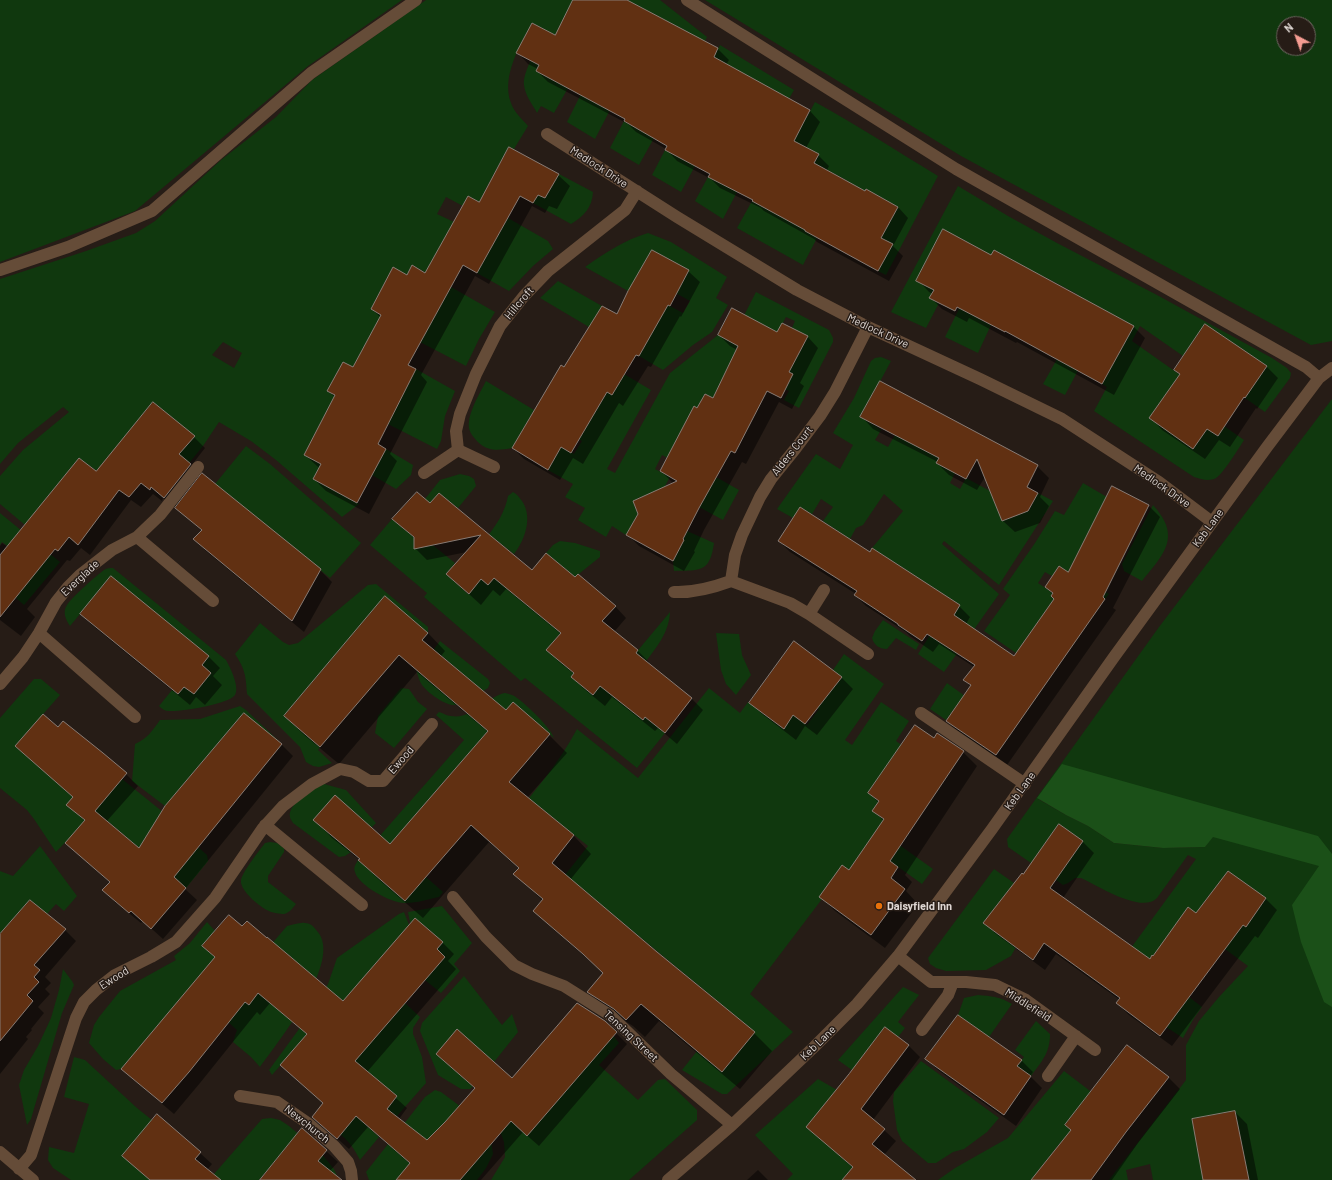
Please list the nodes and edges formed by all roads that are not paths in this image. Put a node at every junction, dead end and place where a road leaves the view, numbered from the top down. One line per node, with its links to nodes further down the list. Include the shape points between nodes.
1 (416, 0): 5 (street, via 311,73 152,211 68,247)
2 (687, 0): 8 (street, via 956,169 1306,367)
3 (547, 134): 4 (street, Medlock Drive)
4 (637, 191): 6 (street, Medlock Drive, via 766,272); 9 (street, Hillcroft, via 626,210 548,271 500,326 460,414 456,431)
5 (0, 270)
6 (868, 327): 13 (street, Medlock Drive, via 1062,419 1159,482); 15 (street, Alders Court, via 820,416 760,497 742,534 735,555)
7 (1332, 368): 8 (street, Keb Lane)
8 (1319, 378): 13 (street, Keb Lane)
9 (458, 450): 11 (street); 12 (street)
10 (198, 467): 14 (street, Everglade, via 160,515)
11 (494, 467)
12 (424, 473)
13 (1212, 522): 26 (street, Keb Lane)
14 (138, 537): 18 (street); 20 (street, Everglade, via 112,550 80,575 56,602)
15 (731, 581): 17 (street, via 702,590); 19 (street, via 790,603)
16 (824, 590): 19 (street)
17 (674, 592)
18 (213, 601)
19 (809, 614): 21 (street)
20 (39, 633): 22 (street, Everglade); 24 (street)
21 (868, 654)
22 (0, 684)
23 (921, 713): 26 (street)
24 (135, 717)
25 (432, 724): 27 (street, Ewood, via 383,781 369,781 354,772 340,769 312,784 283,806)
26 (1025, 784): 30 (street, Keb Lane)
27 (265, 825): 29 (street); 39 (street, Ewood, via 215,898 176,942 115,975 84,1002 76,1018 31,1155)
28 (452, 897): 37 (street, Tensing Street, via 514,965 564,986 610,1015 671,1074)
29 (362, 905)
30 (898, 956): 31 (street, Middlefield, via 931,982); 37 (street, Keb Lane, via 857,1004)
31 (953, 982): 32 (street, via 948,996); 33 (street, Middlefield, via 995,985 1026,1000)
32 (922, 1030)
33 (1076, 1036): 34 (street, Middlefield); 35 (street)
34 (1096, 1050)
35 (1048, 1076)
36 (240, 1096): 41 (street, Newchurch, via 277,1102 309,1124 348,1162)
37 (732, 1125): 42 (street, Keb Lane)
38 (0, 1152): 39 (street)
39 (19, 1169): 40 (street)
40 (32, 1180)
41 (352, 1180)
42 (668, 1180)

